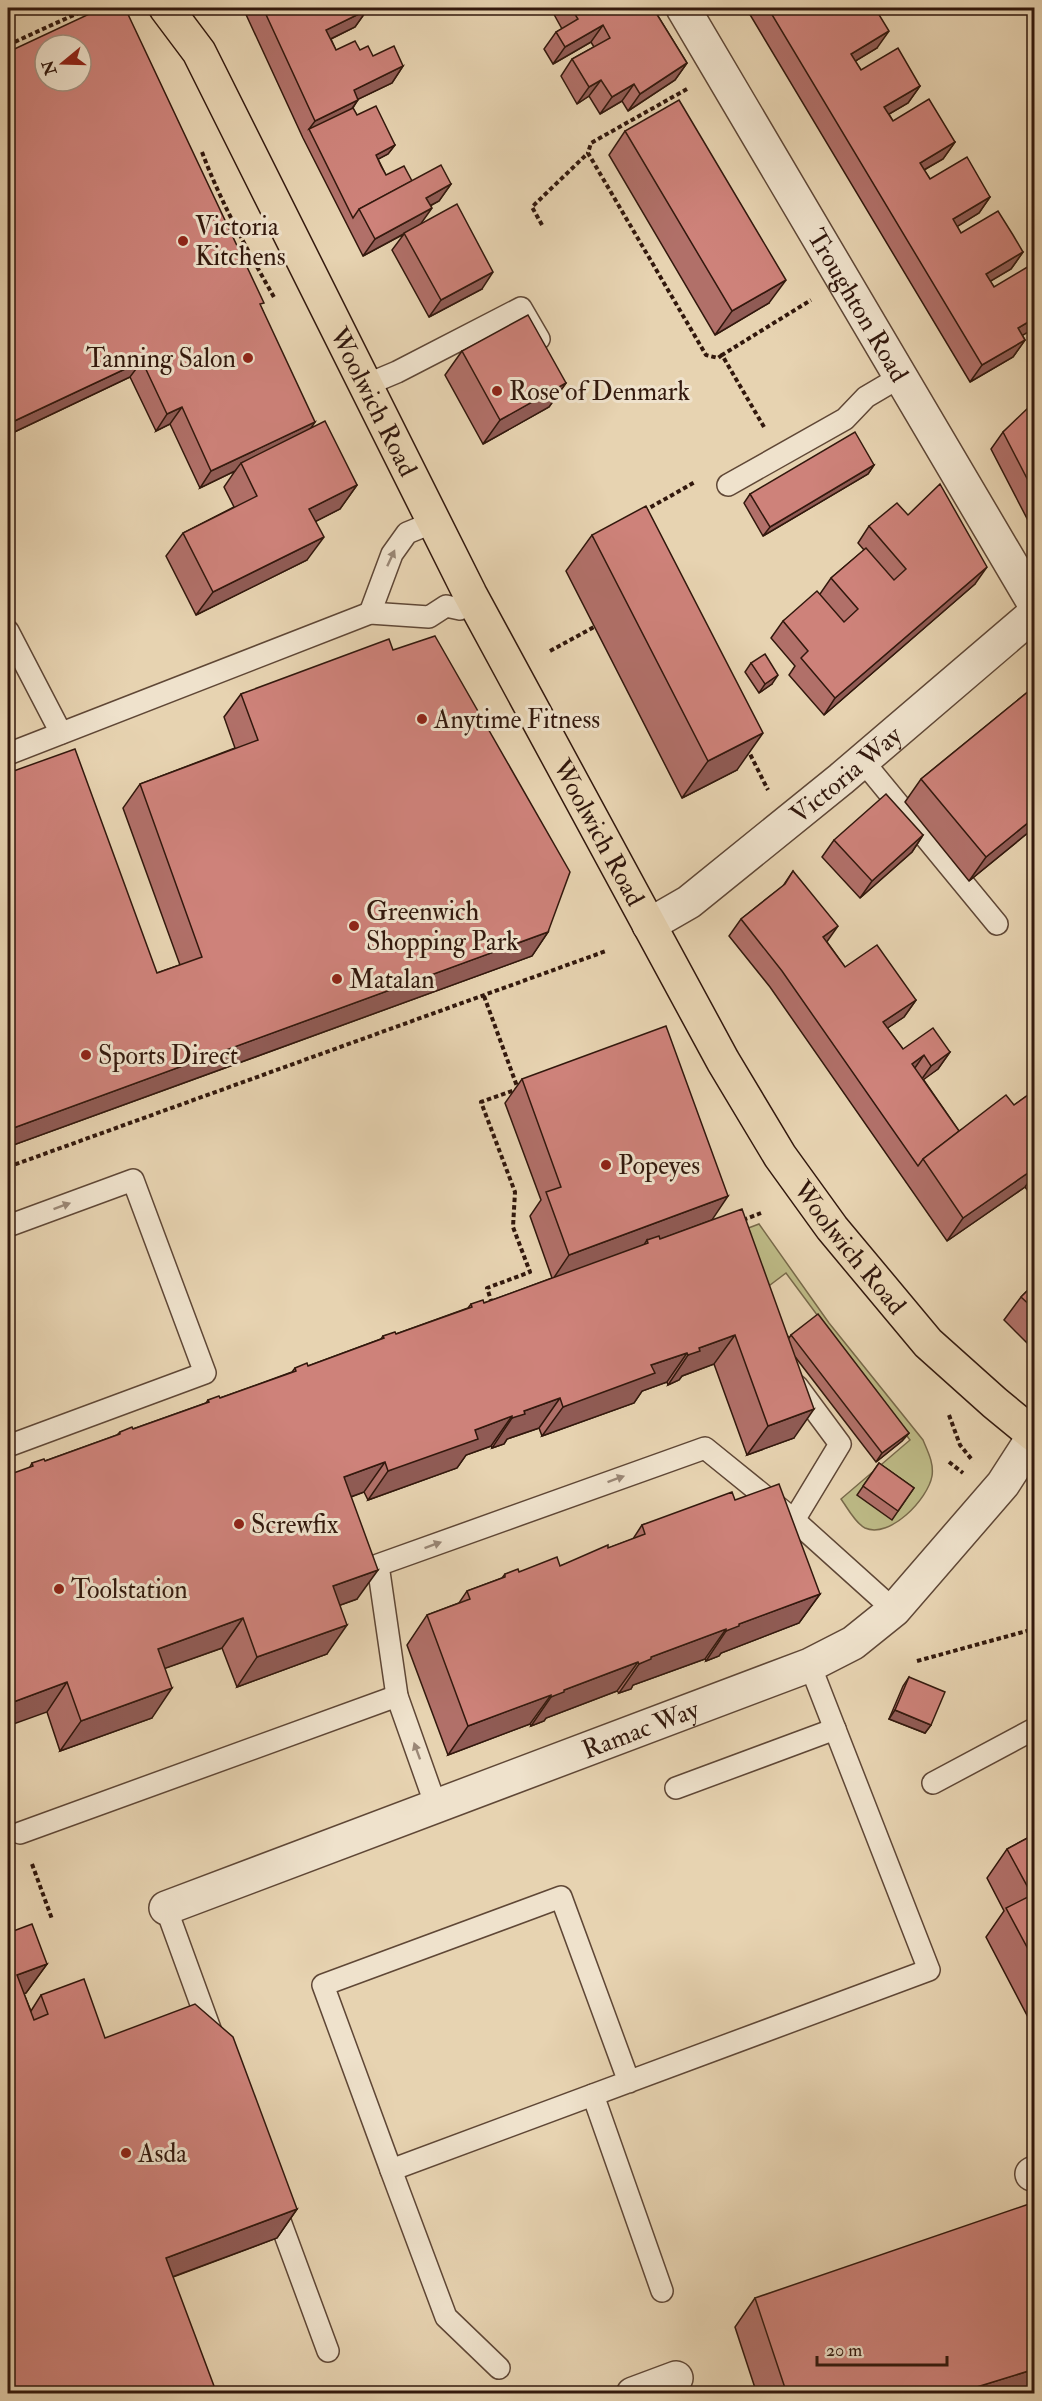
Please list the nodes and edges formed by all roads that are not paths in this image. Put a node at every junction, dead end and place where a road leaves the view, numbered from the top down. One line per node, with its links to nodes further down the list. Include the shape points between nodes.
1 (166, 8): 5 (main road, Woolwich Road, via 199,52)
2 (683, 8): 4 (street, Troughton Road)
3 (549, 356): 5 (lane, via 522,308)
4 (900, 377): 6 (lane, via 866,397 845,419); 9 (street, Troughton Road)
5 (366, 385): 7 (main road, Woolwich Road)
6 (728, 485)
7 (434, 522): 8 (main road, Woolwich Road); 10 (lane, one-way to 7, via 392,554 407,533)
8 (474, 601): 10 (lane, via 460,609 446,606 429,617); 17 (main road, Woolwich Road)
9 (1035, 603)
10 (370, 613): 13 (lane)
11 (1035, 614): 15 (street, Victoria Way)
12 (8, 631): 13 (lane)
13 (61, 733): 14 (lane)
14 (8, 754)
15 (862, 760): 16 (lane); 17 (street, Victoria Way, via 689,902)
16 (997, 924)
17 (649, 926): 20 (main road, Woolwich Road, via 780,1156 832,1228 940,1356)
18 (8, 1226): 21 (lane, one-way to 21, via 134,1180 205,1373)
19 (787, 1373): 22 (lane, via 840,1444)
20 (1035, 1436): 23 (street, Ramac Way, via 1003,1484)
21 (8, 1446)
22 (794, 1520): 23 (lane); 25 (lane, one-way to 22, via 378,1565 705,1448)
23 (894, 1610): 24 (street, Ramac Way, via 853,1643)
24 (810, 1665): 26 (lane); 30 (street, Ramac Way)
25 (396, 1696): 30 (lane, one-way to 25); 31 (lane)
26 (835, 1728): 29 (lane); 34 (lane, via 928,1970)
27 (1035, 1730): 28 (lane)
28 (933, 1783)
29 (676, 1788)
30 (436, 1806): 32 (street, Ramac Way)
31 (20, 1833)
32 (166, 1908): 33 (lane)
33 (218, 2052)
34 (629, 2082): 35 (lane); 36 (lane, via 561,1897 323,1984)
35 (593, 2096): 36 (lane); 38 (lane)
36 (391, 2170): 40 (lane, via 446,2317)
37 (267, 2185): 39 (lane)
38 (662, 2291)
39 (328, 2351)
40 (500, 2368)
41 (681, 2386): 42 (street)
42 (633, 2394)

